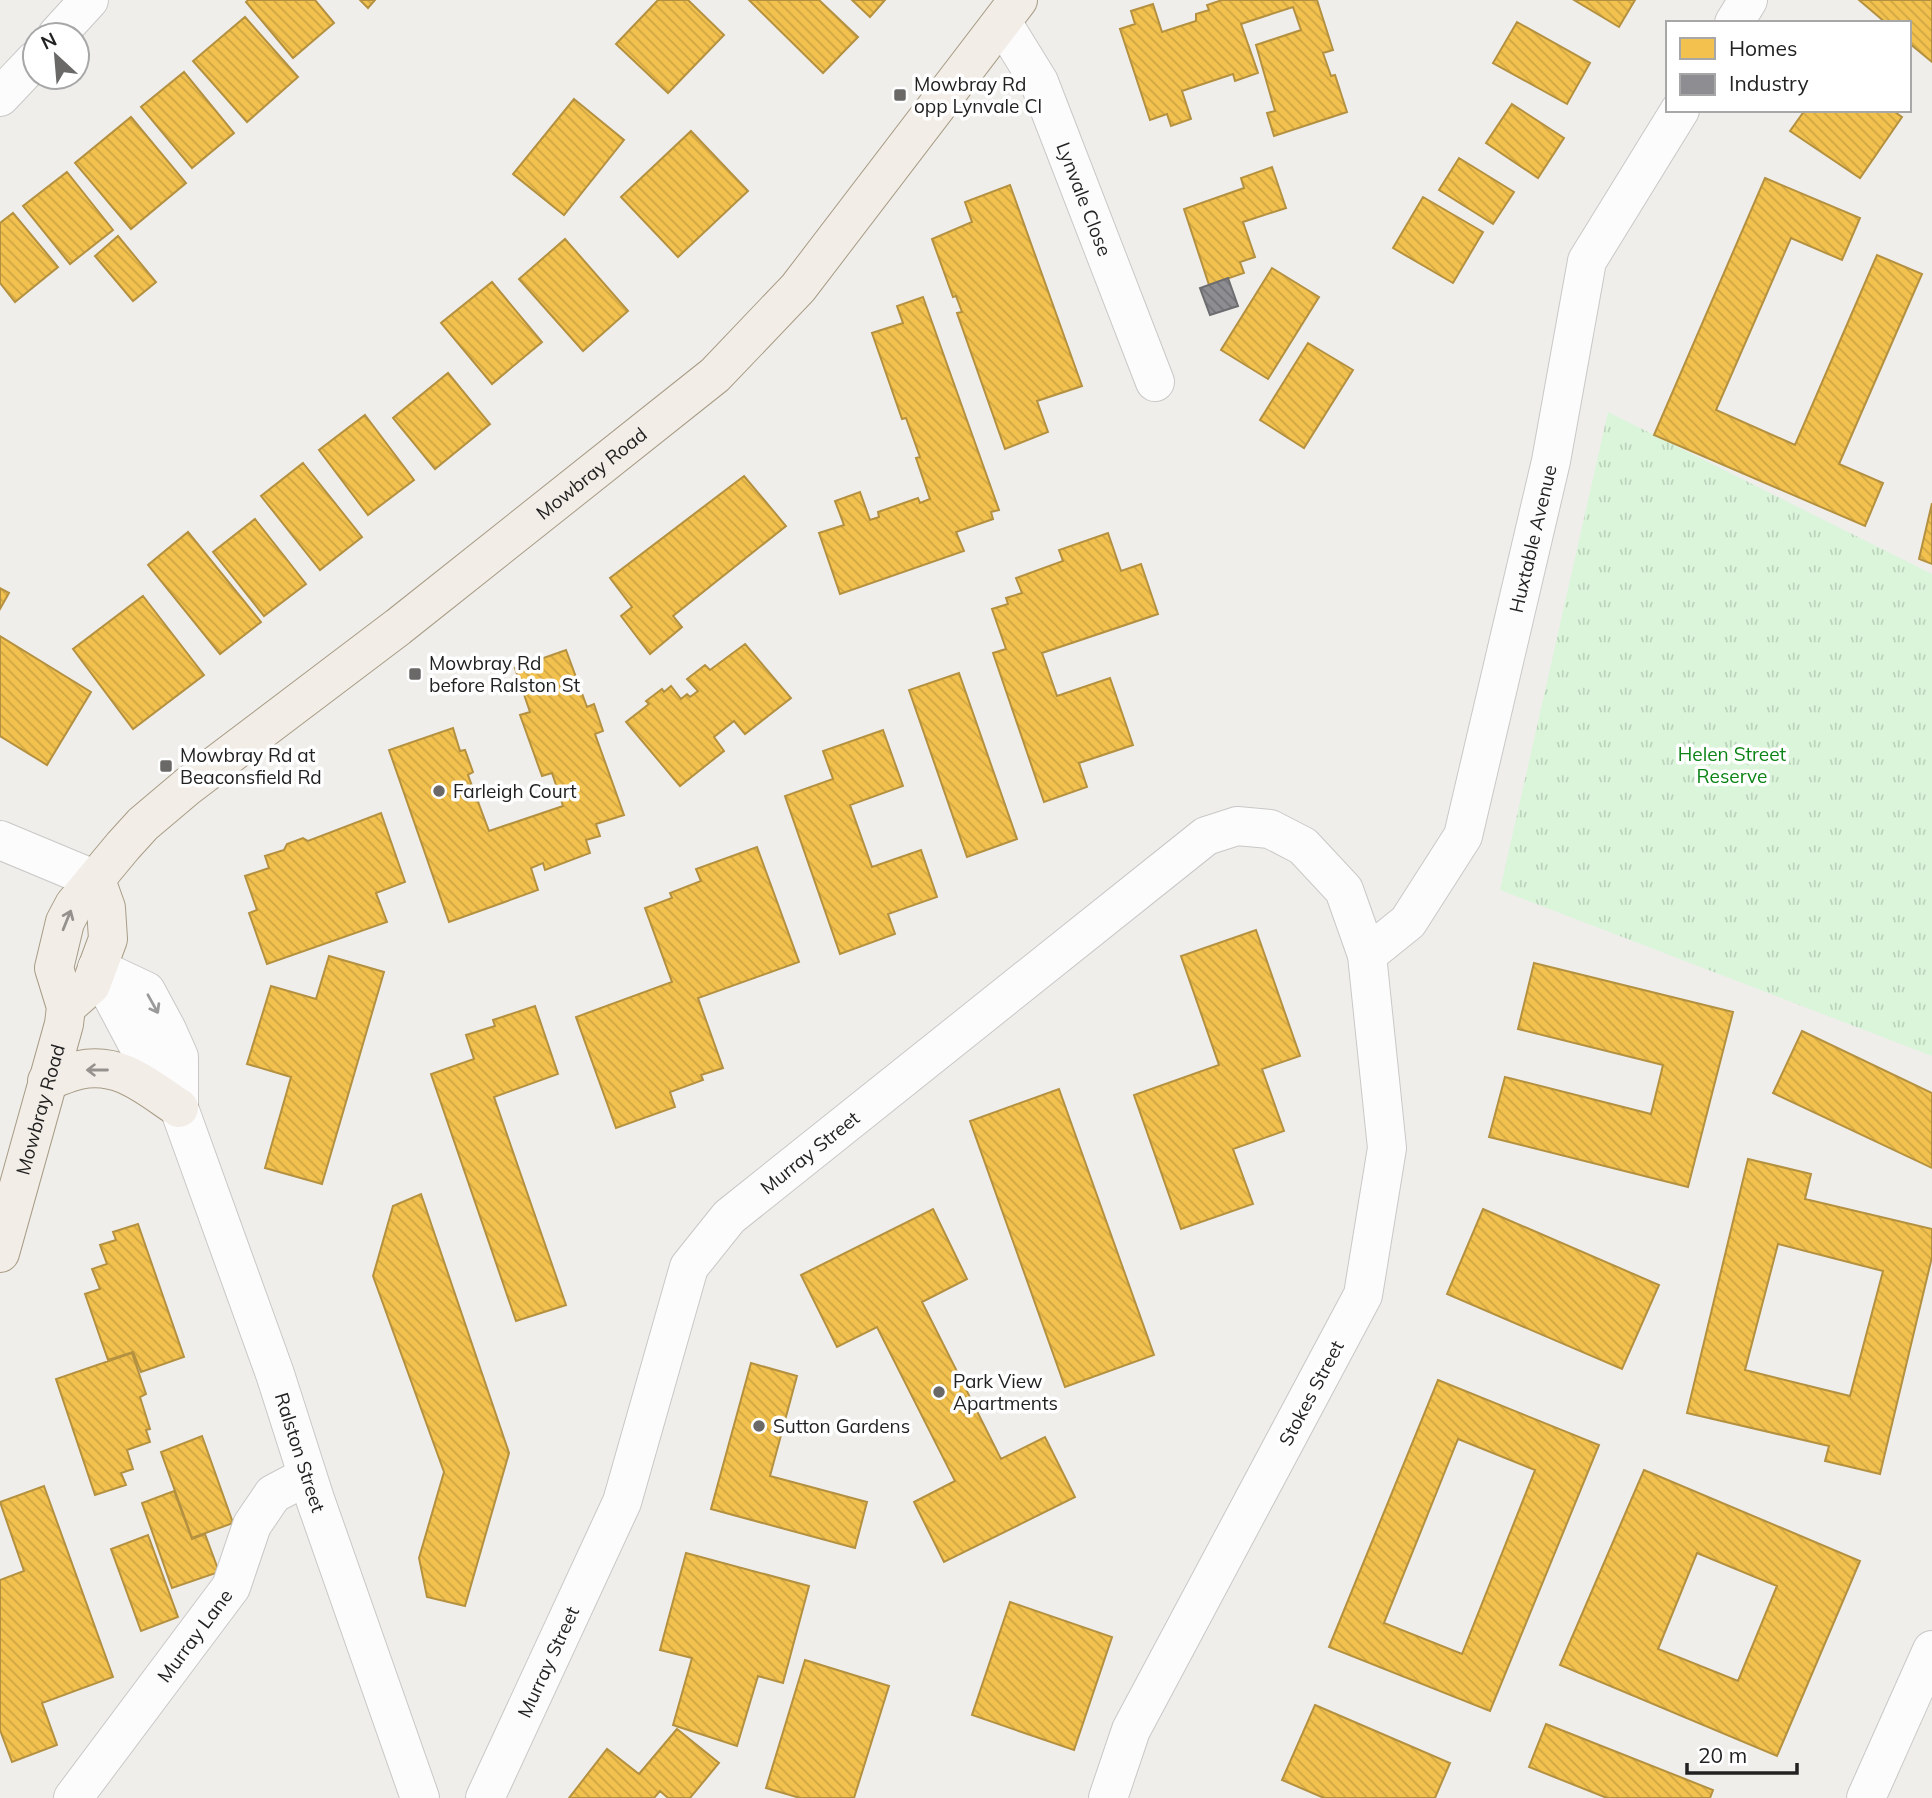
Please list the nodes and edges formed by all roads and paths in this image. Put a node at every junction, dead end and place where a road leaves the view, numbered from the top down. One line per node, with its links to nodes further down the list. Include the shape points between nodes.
1 (89, 0): 4 (street)
2 (1748, 0): 5 (street)
3 (1010, 11): 9 (street, Lynvale Close); 11 (main road, Mowbray Road, via 797,288 715,375 188,786 143,824)
4 (70, 21)
5 (1735, 21)
6 (21, 75): 7 (street)
7 (0, 97)
8 (1679, 112): 12 (street, Huxtable Avenue, via 1587,261 1551,461 1463,836 1408,922)
9 (1155, 382)
10 (0, 839): 11 (street)
11 (96, 880): 13 (main road, via 106,908 108,939); 14 (main road, Mowbray Road, one-way to 11, via 54,968 65,922)
12 (1367, 955): 22 (street, Murray Street, via 1344,890 1303,846 1270,829 1237,826 1206,836 729,1217 690,1267 622,1502); 23 (street, Stokes Street, via 1387,1148 1363,1295 1131,1730)
13 (97, 968): 14 (main road, via 91,985); 16 (street, Ralston Street, via 146,991 179,1057)
14 (66, 1007): 15 (main road, Mowbray Road)
15 (47, 1082): 16 (main road, one-way to 15, via 129,1074 104,1068 79,1070); 17 (main road, Mowbray Road)
16 (179, 1108): 18 (street, Ralston Street)
17 (0, 1253)
18 (307, 1476): 20 (street, Murray Lane, via 273,1494 252,1525 231,1587); 21 (street, Ralston Street)
19 (1932, 1650): 24 (street)
20 (73, 1798)
21 (420, 1798)
22 (485, 1798)
23 (1108, 1798)
24 (1866, 1798)

